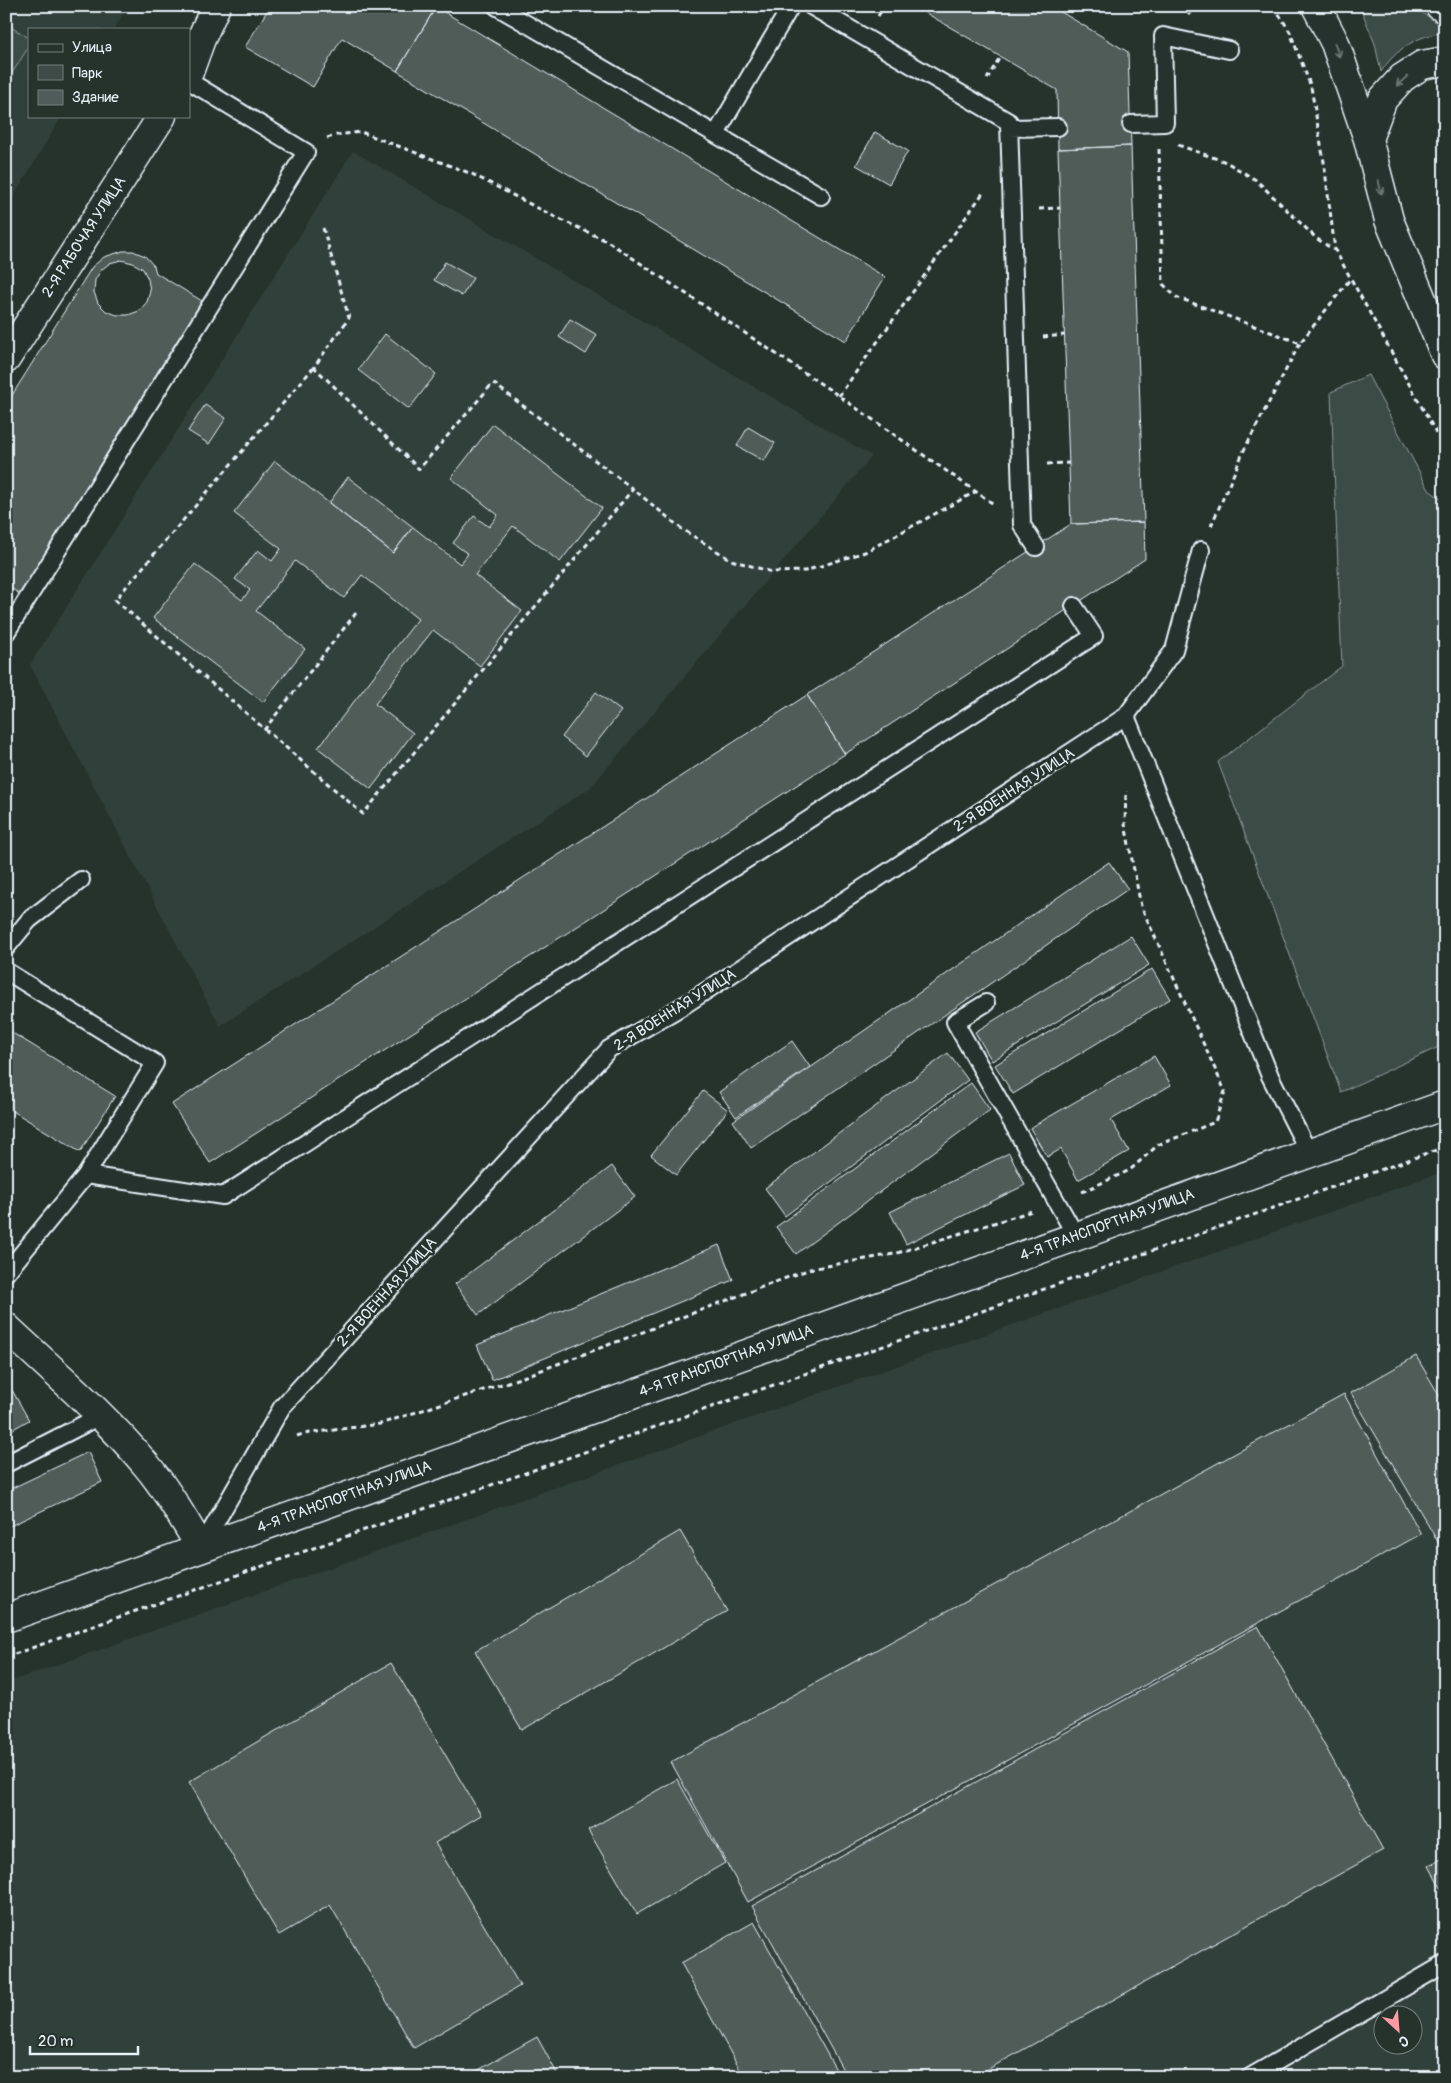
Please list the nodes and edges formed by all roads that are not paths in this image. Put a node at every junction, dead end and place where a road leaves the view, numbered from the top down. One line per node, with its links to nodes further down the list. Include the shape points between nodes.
1 (216, 6): 10 (main road)
2 (496, 6): 16 (lane)
3 (791, 6): 16 (lane)
4 (811, 6): 15 (lane, via 1009,122)
5 (1316, 6): 17 (main road, one-way to 17, via 1335,43)
6 (1440, 6): 7 (main road)
7 (1445, 9)
8 (1229, 50): 13 (lane, via 1162,36 1165,122)
9 (1445, 61): 17 (main road, one-way to 17, via 1422,65 1402,78 1384,99)
10 (190, 69)
11 (190, 82): 24 (lane, via 306,152)
12 (161, 118): 20 (main road, 2-Я РАБОЧАЯ УЛИЦА)
13 (1131, 124)
14 (1058, 127): 15 (lane)
15 (1009, 128): 21 (lane, via 1022,525)
16 (716, 134): 18 (lane)
17 (1368, 140): 19 (main road, one-way to 19, via 1389,220)
18 (821, 196)
19 (1445, 355)
20 (6, 359)
21 (1036, 547)
22 (1201, 550): 25 (lane, 2-Я ВОЕННАЯ УЛИЦА, via 1174,650)
23 (1074, 606): 32 (lane, via 1094,636 223,1196)
24 (6, 633)
25 (1126, 716): 31 (lane, via 1270,1076); 38 (lane, 2-Я ВОЕННАЯ УЛИЦА, via 686,1004 609,1050 282,1407)
26 (81, 880): 27 (lane, via 29,920)
27 (6, 948)
28 (6, 971): 32 (lane, via 156,1063)
29 (986, 1002): 33 (lane, via 955,1022)
30 (1445, 1105): 31 (main road, 4-Я ТРАНСПОРТНАЯ УЛИЦА)
31 (1309, 1153): 33 (main road, 4-Я ТРАНСПОРТНАЯ УЛИЦА)
32 (86, 1175): 34 (lane)
33 (1076, 1236): 38 (main road, 4-Я ТРАНСПОРТНАЯ УЛИЦА)
34 (6, 1273)
35 (6, 1327): 36 (main road)
36 (100, 1416): 37 (lane); 38 (main road, via 148,1466)
37 (6, 1464)
38 (201, 1548): 39 (main road, 4-Я ТРАНСПОРТНАЯ УЛИЦА)
39 (6, 1618)
40 (1445, 1964): 41 (lane)
41 (1250, 2077)

